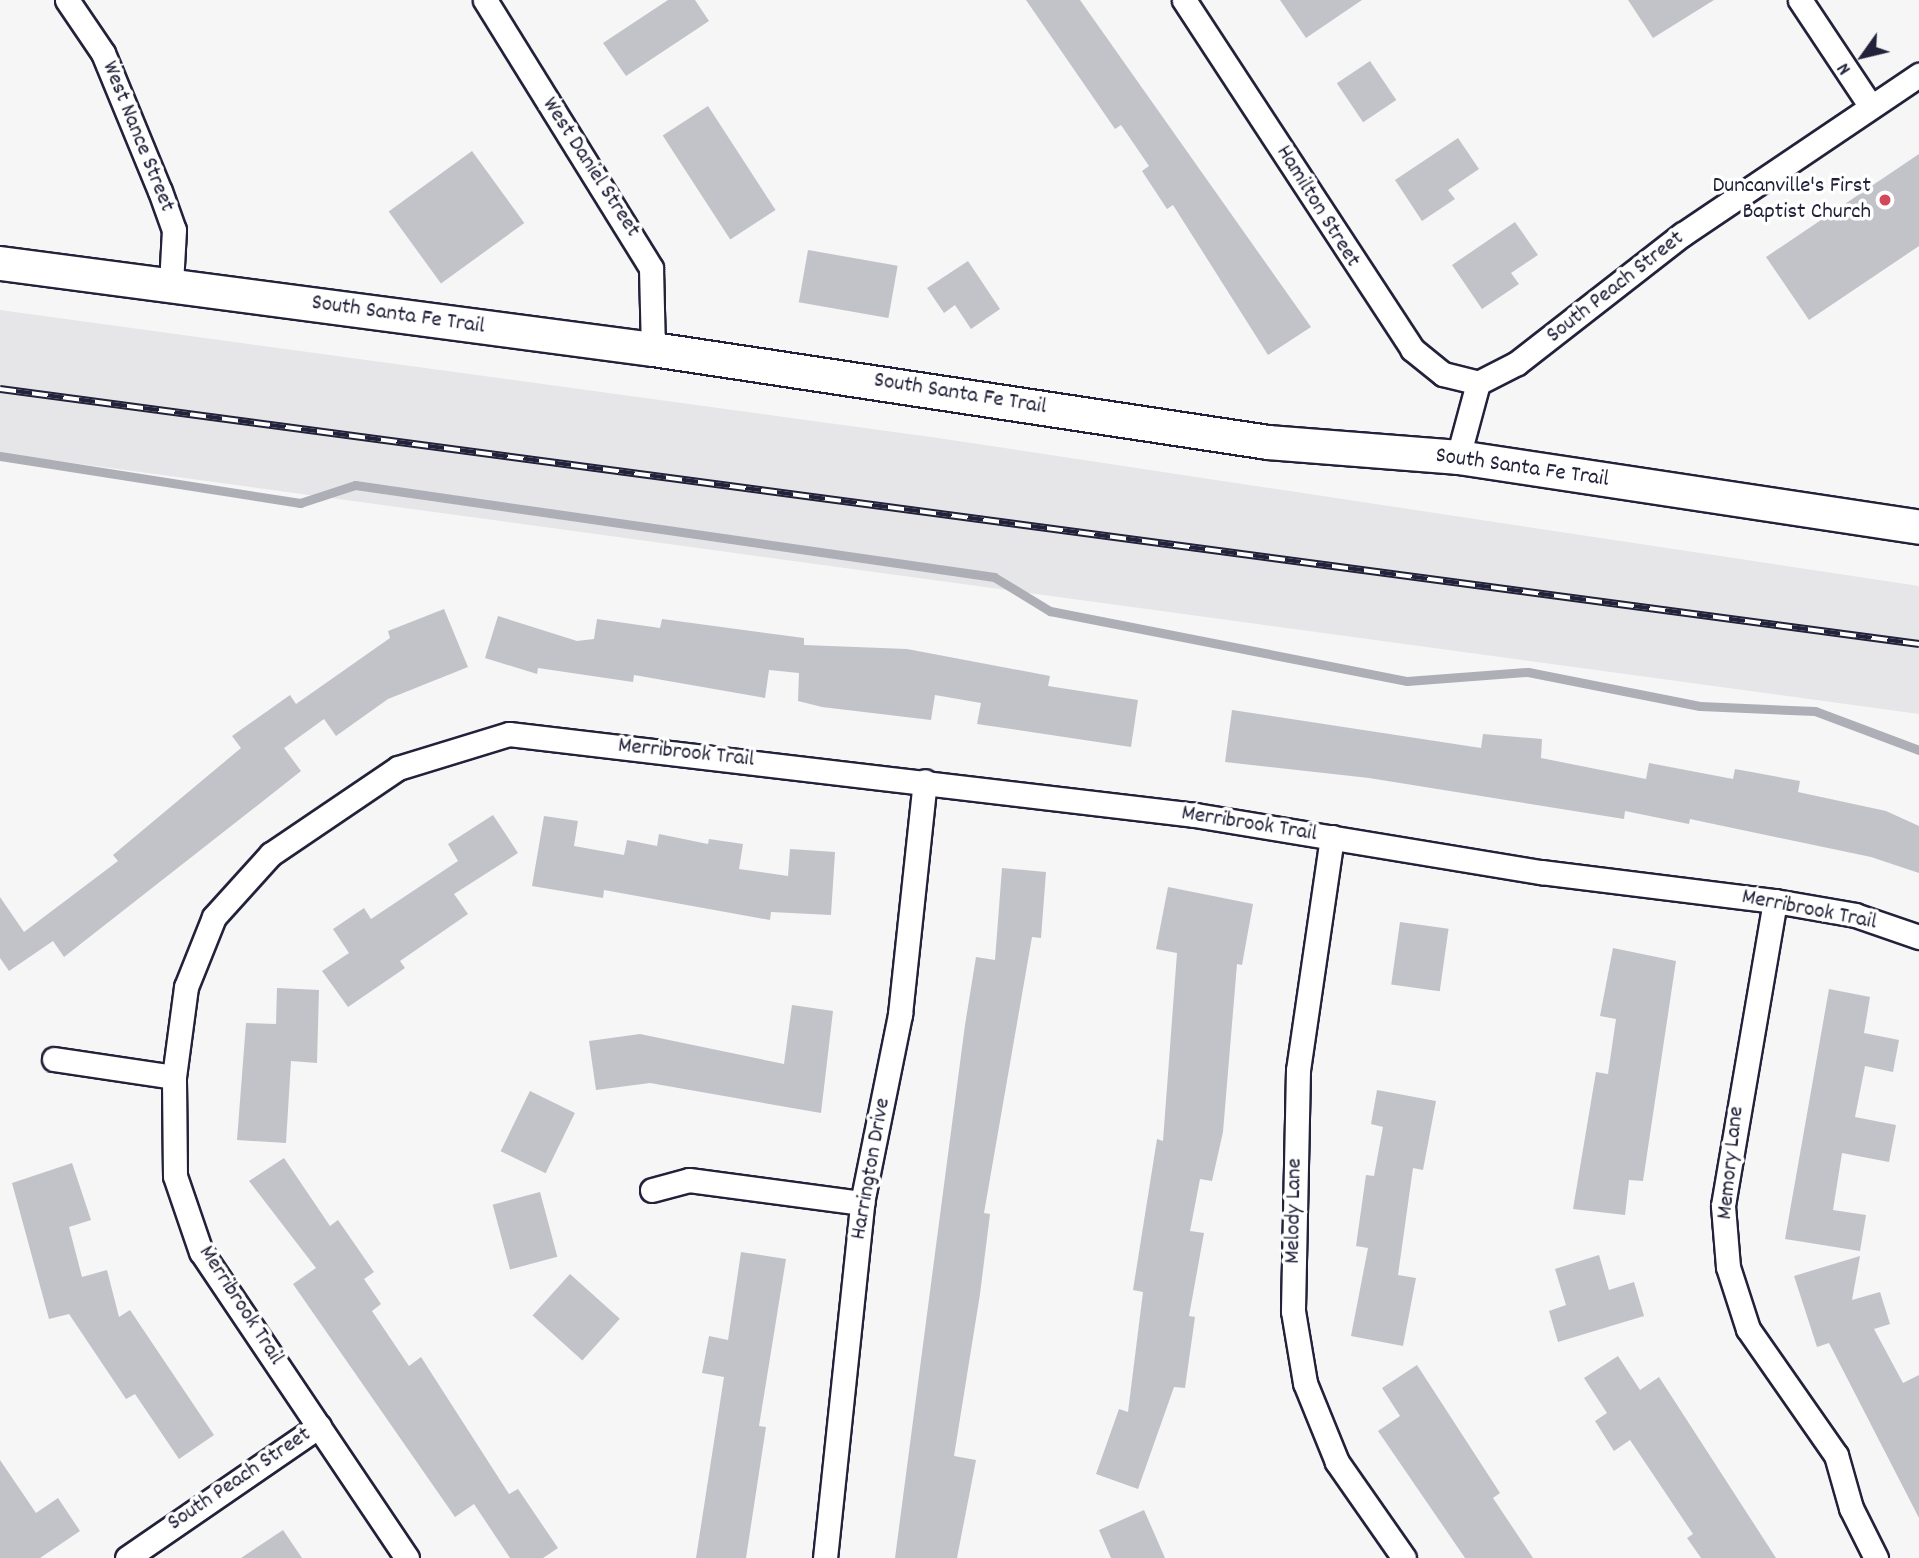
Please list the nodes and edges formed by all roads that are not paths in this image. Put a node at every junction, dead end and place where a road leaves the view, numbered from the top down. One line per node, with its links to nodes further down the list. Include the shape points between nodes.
1 (67, 0): 8 (street, West Nance Street, via 103,53 160,191 174,230)
2 (485, 0): 9 (street, West Daniel Street, via 650,268)
3 (1184, 0): 10 (street, Hamilton Street, via 1412,349 1443,374)
4 (1800, 0): 6 (street)
5 (1919, 75): 6 (street, South Peach Street)
6 (1871, 107): 10 (street, South Peach Street, via 1683,234 1517,363)
7 (0, 263): 8 (street, South Santa Fe Trail)
8 (171, 284): 9 (street, South Santa Fe Trail)
9 (653, 349): 11 (street, South Santa Fe Trail, via 1268,442)
10 (1478, 383): 11 (street)
11 (1458, 457): 12 (street, South Santa Fe Trail)
12 (1919, 527)
13 (925, 781): 14 (street, Merribrook Trail); 18 (street, Merribrook Trail, via 509,734 398,768 271,854 214,918 186,986); 20 (street, Harrington Drive, via 900,1014)
14 (1332, 837): 15 (street, Merribrook Trail); 25 (street, Melody Lane, via 1298,1070 1293,1311 1306,1383 1337,1462)
15 (1775, 901): 16 (street, Merribrook Trail, via 1855,915); 26 (street, Memory Lane, via 1723,1206 1728,1267 1748,1329 1836,1455 1851,1507)
16 (1919, 937)
17 (54, 1059): 18 (street)
18 (174, 1077): 21 (street, Merribrook Trail, via 175,1176 201,1252)
19 (652, 1190): 20 (street, via 689,1180)
20 (862, 1203): 24 (street, Harrington Drive)
21 (319, 1426): 22 (street, South Peach Street); 23 (street, Merribrook Trail)
22 (127, 1558)
23 (407, 1558)
24 (825, 1558)
25 (1404, 1558)
26 (1876, 1558)

